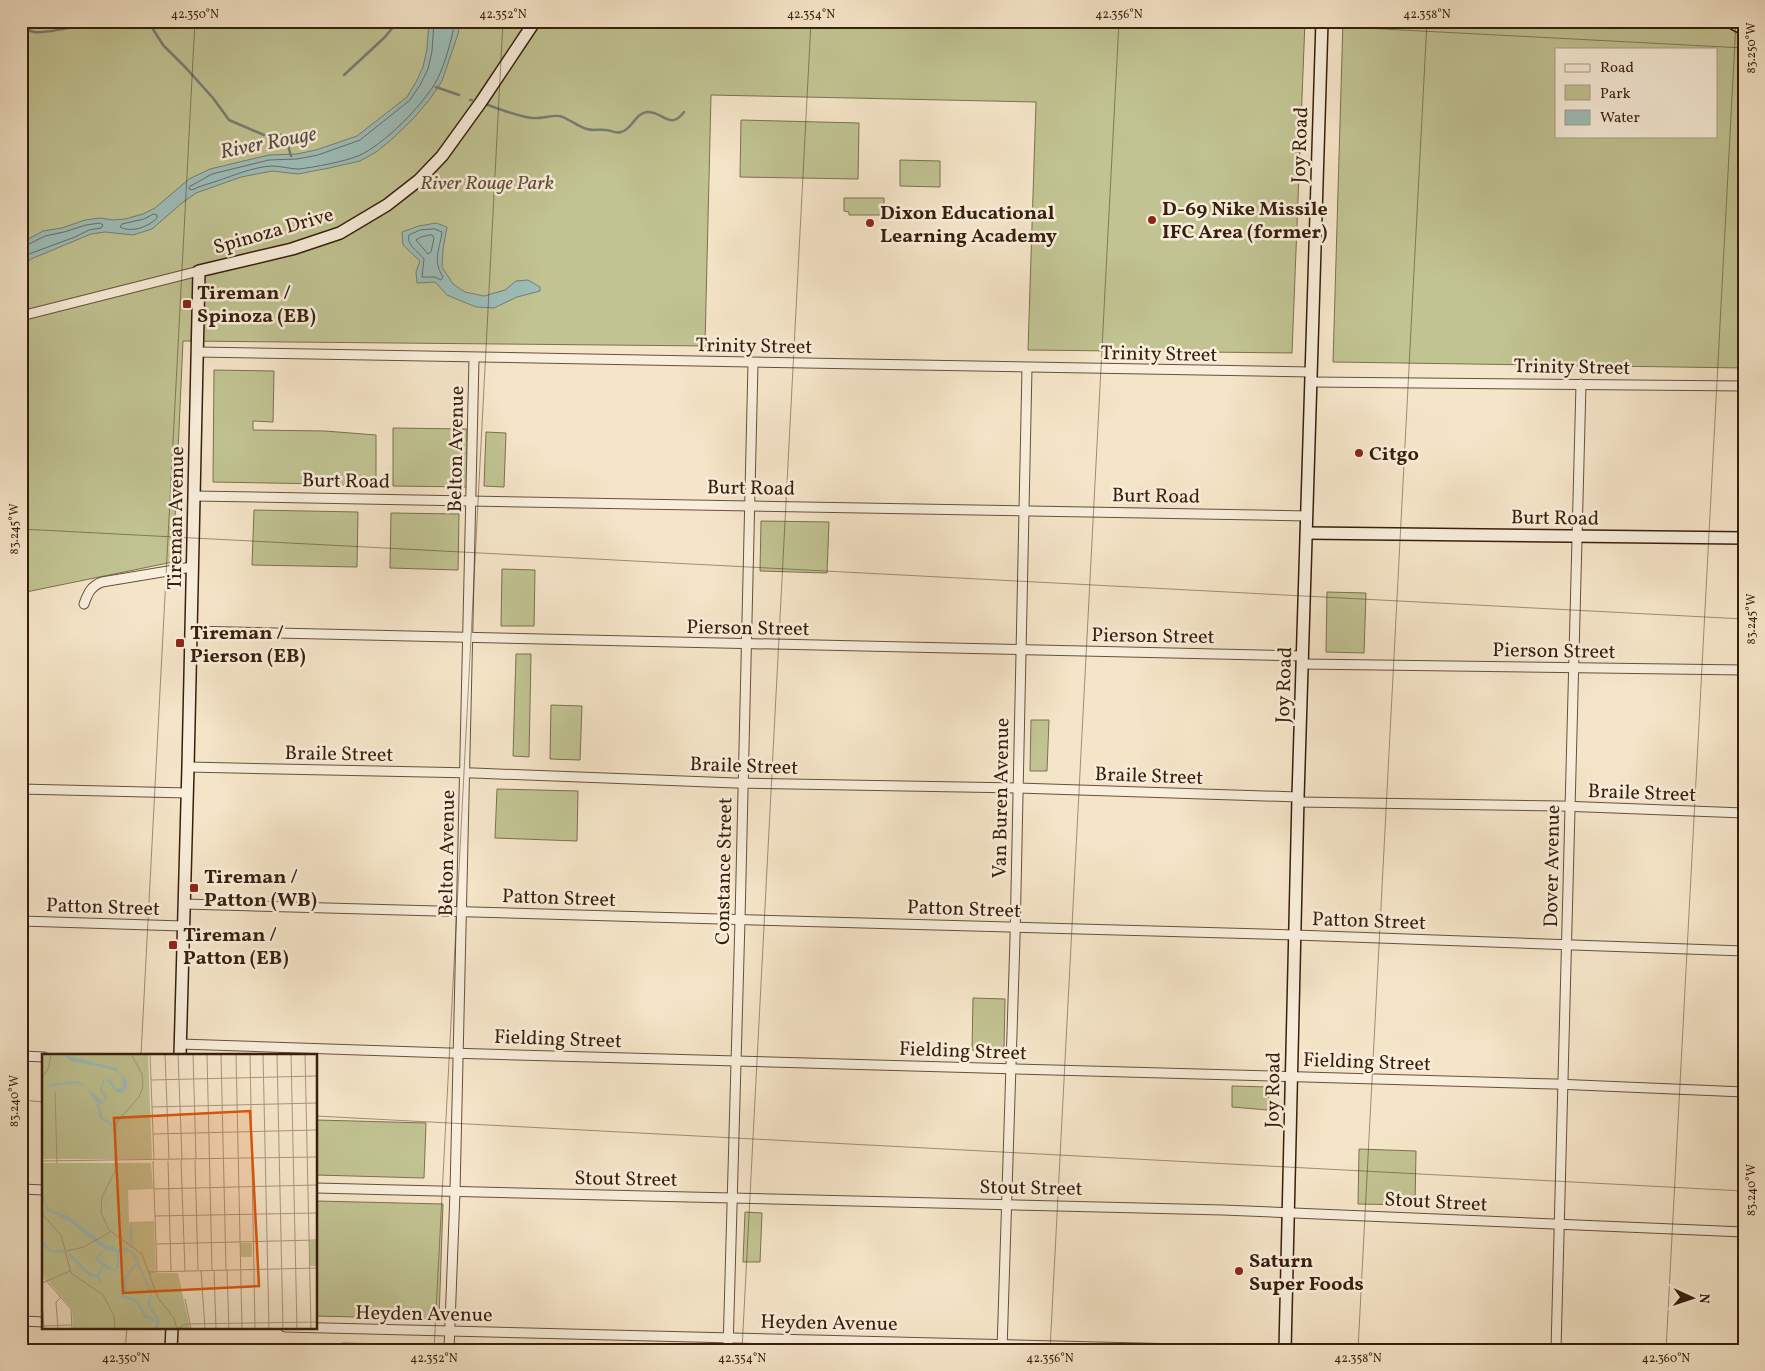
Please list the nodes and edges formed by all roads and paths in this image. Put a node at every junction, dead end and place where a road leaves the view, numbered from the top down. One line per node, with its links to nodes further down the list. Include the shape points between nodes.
1 (535, 21): 5 (street, Spinoza Drive, via 442,156 387,206 332,235)
2 (1322, 21): 11 (street, Joy Road)
3 (1729, 21): 4 (street)
4 (1744, 29)
5 (199, 271): 6 (street, Spinoza Drive); 7 (street, Tireman Avenue)
6 (21, 316)
7 (197, 352): 8 (street, Trinity Street); 14 (street, Tireman Avenue)
8 (474, 358): 9 (street, Trinity Street); 15 (street, Belton Avenue)
9 (753, 363): 10 (street, Trinity Street); 16 (street, Constance Street)
10 (1027, 368): 11 (street, Trinity Street); 17 (street, Van Buren Avenue)
11 (1311, 377): 12 (street, Trinity Street); 18 (street, Joy Road)
12 (1581, 384): 13 (street, Trinity Street); 20 (street, Dover Avenue)
13 (1744, 386)
14 (194, 496): 15 (street, Burt Road); 22 (street, Tireman Avenue)
15 (471, 500): 16 (street, Burt Road); 25 (street, Belton Avenue)
16 (750, 506): 17 (street, Burt Road); 26 (street, Constance Street)
17 (1024, 511): 18 (street, Burt Road); 27 (street, Van Buren Avenue)
18 (1307, 516): 19 (street, Joy Road)
19 (1306, 533): 20 (street, Burt Road); 28 (street, Joy Road)
20 (1577, 536): 21 (street, Burt Road); 29 (street, Dover Avenue)
21 (1744, 538)
22 (192, 567): 23 (street, via 102,582 93,586); 24 (street, Tireman Avenue)
23 (84, 604)
24 (191, 631): 25 (street, Pierson Street); 31 (street, Tireman Avenue)
25 (468, 637): 26 (street, Pierson Street); 32 (street, Belton Avenue)
26 (746, 645): 27 (street, Pierson Street); 33 (street, Constance Street)
27 (1021, 650): 28 (street, Pierson Street); 34 (street, Van Buren Avenue)
28 (1303, 660): 29 (street, Pierson Street); 37 (street, Joy Road)
29 (1573, 668): 30 (street, Pierson Street); 38 (street, Dover Avenue)
30 (1744, 670)
31 (188, 767): 32 (street, Braile Street); 36 (street, Tireman Avenue)
32 (465, 773): 33 (street, Braile Street); 41 (street, Belton Avenue)
33 (743, 783): 34 (street, Braile Street); 42 (street, Constance Street)
34 (1018, 788): 37 (street, Braile Street); 45 (street, Van Buren Avenue)
35 (21, 789): 36 (street)
36 (187, 793): 40 (street)
37 (1298, 799): 38 (street, Braile Street); 46 (street, Joy Road)
38 (1570, 807): 39 (street, Braile Street); 47 (street, Dover Avenue)
39 (1744, 813)
40 (184, 904): 41 (street, Patton Street); 44 (street)
41 (462, 912): 42 (street, Patton Street); 50 (street, Belton Avenue)
42 (740, 920): 45 (street, Patton Street); 53 (street, Constance Street)
43 (21, 921): 44 (street, Patton Street)
44 (184, 926): 49 (street)
45 (1014, 927): 46 (street, Patton Street); 54 (street, Van Buren Avenue)
46 (1295, 935): 47 (street, Patton Street); 55 (street, Joy Road)
47 (1566, 944): 48 (street, Patton Street); 56 (street, Dover Avenue)
48 (1744, 951)
49 (180, 1049): 50 (street, Fielding Street)
50 (458, 1053): 53 (street, Fielding Street); 61 (street, Belton Avenue)
51 (21, 1056): 52 (street)
52 (42, 1056)
53 (736, 1061): 54 (street, Fielding Street); 62 (street, Constance Street)
54 (1011, 1069): 55 (street, Fielding Street); 63 (street, Van Buren Avenue)
55 (1292, 1076): 56 (street, Fielding Street); 64 (street, Joy Road)
56 (1563, 1085): 57 (street, Fielding Street); 65 (street, Dover Avenue)
57 (1744, 1092)
58 (318, 1188): 61 (street, Stout Street)
59 (21, 1189): 60 (street)
60 (42, 1190)
61 (455, 1192): 62 (street, Stout Street); 71 (street, Belton Avenue)
62 (732, 1198): 63 (street, Stout Street); 72 (street, Constance Street)
63 (1007, 1204): 64 (street, Stout Street); 73 (street, Van Buren Avenue)
64 (1288, 1212): 65 (street, Stout Street); 78 (street, Joy Road)
65 (1559, 1224): 66 (street, Stout Street); 79 (street, Dover Avenue)
66 (1744, 1232)
67 (21, 1321): 68 (street)
68 (42, 1322)
69 (172, 1328): 74 (street)
70 (318, 1328): 71 (street, Heyden Avenue)
71 (450, 1331): 72 (street, Heyden Avenue); 75 (street, Belton Avenue)
72 (728, 1337): 73 (street, Heyden Avenue); 76 (street, Constance Street)
73 (1002, 1347): 77 (street, Heyden Avenue)
74 (171, 1350)
75 (449, 1350)
76 (728, 1350)
77 (1222, 1350)
78 (1285, 1350)
79 (1556, 1350)

